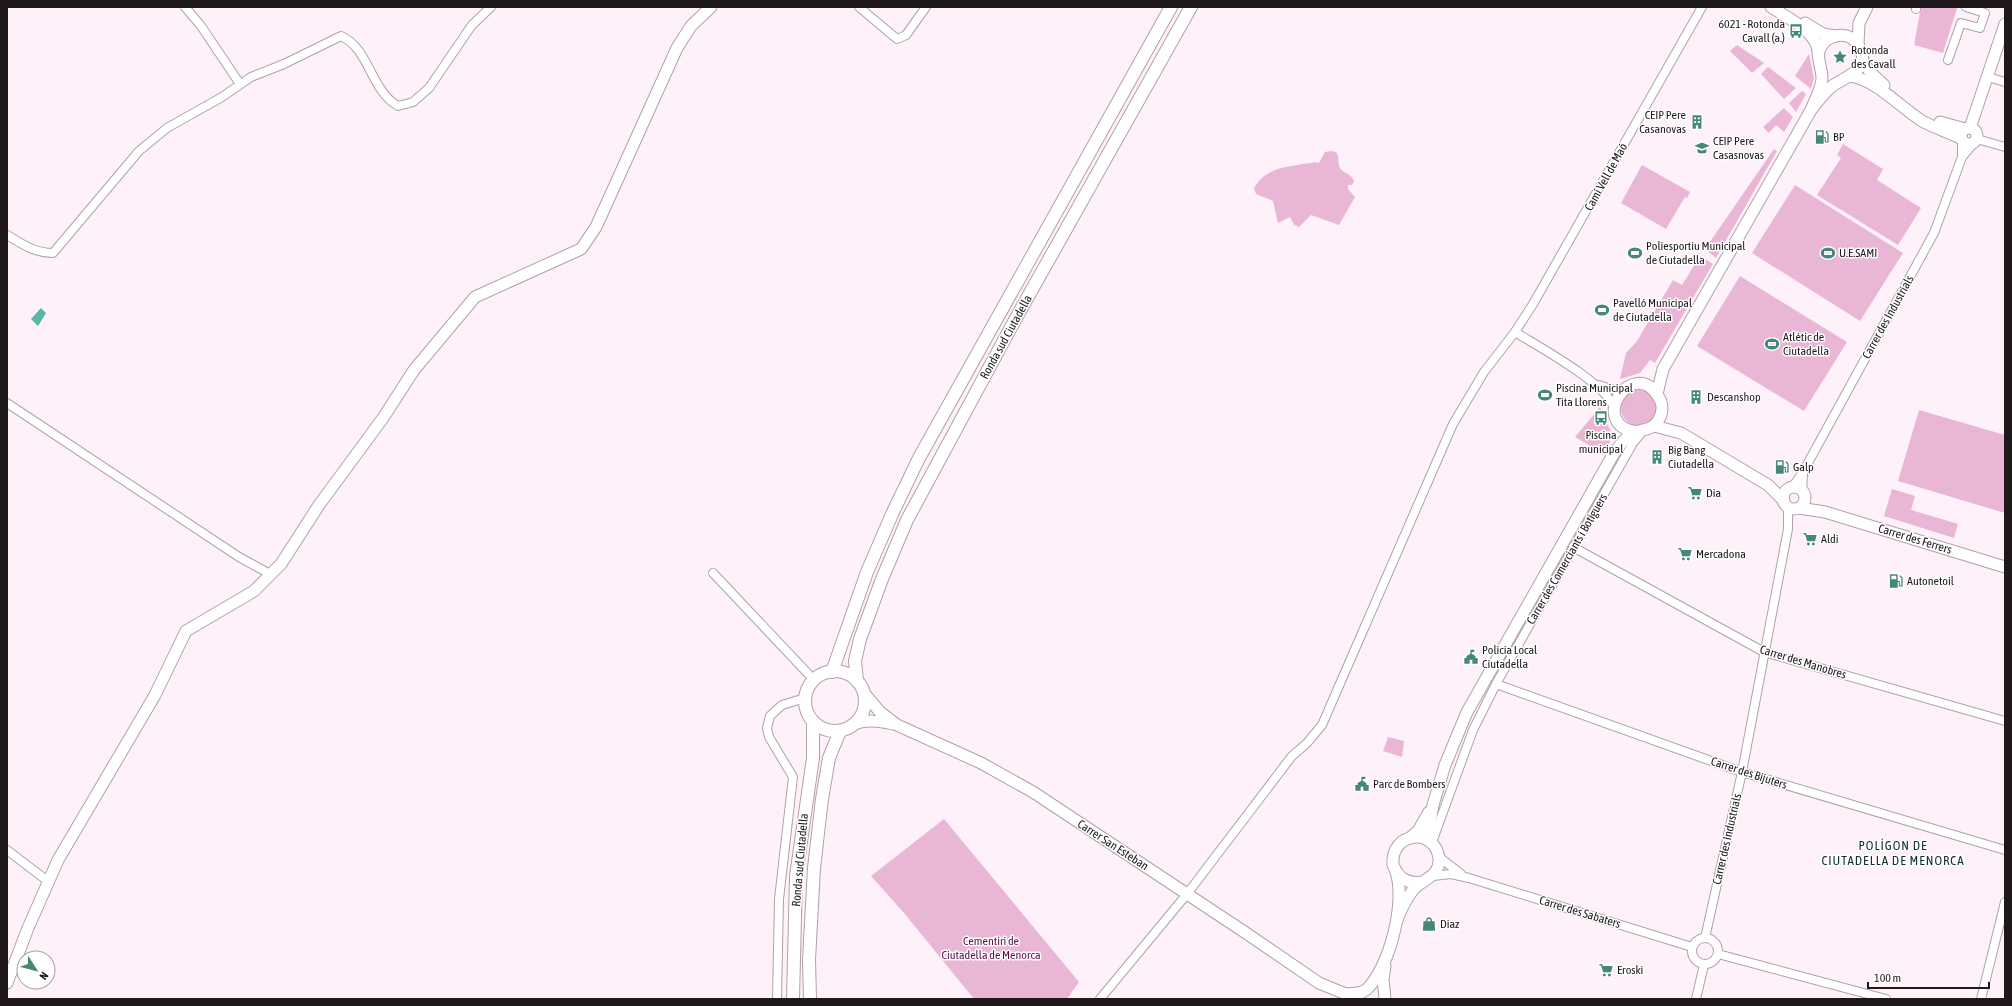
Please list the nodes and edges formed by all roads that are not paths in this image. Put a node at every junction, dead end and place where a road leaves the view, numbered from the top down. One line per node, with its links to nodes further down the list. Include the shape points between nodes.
1 (185, 7): 22 (street)
2 (491, 7): 22 (street, via 472,25 429,88 412,102 398,106 388,100 351,40 341,36 284,64 250,77)
3 (711, 7): 50 (street, via 691,26 677,48 590,238 581,249 475,297 414,370 281,564)
4 (858, 7): 5 (street, via 897,39 906,35)
5 (926, 7)
6 (1171, 7): 52 (main road, Ronda sud Ciutadella, via 919,458 867,572)
7 (1191, 7): 54 (main road, Ronda sud Ciutadella, via 1035,284 907,520 860,639 855,661)
8 (1702, 7): 29 (street, Camí Vell de Maó)
9 (1771, 7): 17 (street, via 1811,36 1818,46)
10 (1784, 7): 14 (street, via 1817,31)
11 (1867, 7): 15 (street, via 1859,23)
12 (1966, 7): 16 (street, via 1985,13 1980,28 1961,22)
13 (2005, 24): 20 (street)
14 (1835, 36): 15 (street, via 1848,36); 17 (street, via 1826,41)
15 (1858, 44): 18 (street, via 1862,52)
16 (1948, 60)
17 (1819, 61): 19 (street, via 1827,75 1838,79); 23 (street, via 1822,80)
18 (1862, 61): 19 (street, via 1858,70); 24 (street, via 1876,79 1914,108)
19 (1848, 77): 23 (street, via 1831,87); 24 (street, via 1859,77 1872,84 1924,122)
20 (1988, 77): 21 (street); 24 (street)
21 (2005, 82)
22 (240, 84): 28 (street, via 167,128 139,151 54,252 42,253)
23 (1811, 110): 30 (street)
24 (1965, 134): 25 (street, via 1975,131); 27 (street, Carrer des Industrials)
25 (1975, 141): 26 (street); 27 (street, Carrer des Industrials)
26 (2005, 147)
27 (1962, 157): 44 (street, Carrer des Industrials, via 1934,233 1803,472)
28 (7, 235)
29 (1515, 332): 31 (street); 75 (street, Camí Vell de Maó, via 1484,372 1454,424 1322,725 1292,756)
30 (1663, 370): 32 (street, via 1648,382); 34 (street)
31 (1593, 382): 33 (street, via 1616,391); 36 (street)
32 (1641, 384): 33 (street); 34 (street)
33 (1624, 389): 36 (street)
34 (1657, 394): 37 (street)
35 (7, 403): 50 (street, via 239,557)
36 (1614, 408): 38 (street)
37 (1662, 411): 39 (street); 41 (street, Carrer des Ferrers)
38 (1620, 425): 40 (street); 42 (street, via 1622,431)
39 (1654, 426): 40 (street); 41 (street, Carrer des Ferrers)
40 (1639, 432): 42 (street, via 1625,440); 47 (street, Carrer des Comerciants i Botiguers)
41 (1681, 433): 43 (street, Carrer des Ferrers)
42 (1614, 453): 64 (street, via 1467,712 1447,760)
43 (1768, 484): 44 (street, Carrer des Ferrers); 45 (street, Carrer des Ferrers)
44 (1797, 491): 45 (street, via 1804,503); 45 (street, via 1785,494); 46 (street, Carrer des Ferrers)
45 (1792, 506): 46 (street, Carrer des Ferrers); 51 (street, Carrer des Industrials)
46 (1825, 512): 48 (street, Carrer des Ferrers)
47 (1573, 547): 51 (street, Carrer des Manobres); 55 (street, Carrer des Comerciants i Botiguers)
48 (2005, 566)
49 (713, 573): 53 (street)
50 (270, 574): 73 (street, via 254,590 186,631 155,695 58,860)
51 (1764, 652): 58 (street, Carrer des Manobres); 63 (street, Carrer des Industrials)
52 (832, 672): 53 (main road, via 822,674); 54 (main road, via 841,672)
53 (814, 680): 57 (main road)
54 (857, 681): 56 (main road)
55 (1496, 684): 63 (street, Carrer des Bijuters); 66 (street, Carrer des Comerciants i Botiguers, via 1473,730)
56 (864, 693): 60 (street, Carrer San Esteban, via 880,712); 61 (main road, via 863,711)
57 (805, 698): 59 (main road, via 808,715); 86 (street, via 782,705 770,716 767,728 769,737 793,777 779,899)
58 (2005, 721)
59 (813, 722): 62 (main road, via 825,730); 87 (main road, Ronda sud Ciutadella, via 813,758 796,876)
60 (897, 724): 61 (street, Carrer San Esteban, via 862,721); 75 (street, Carrer San Esteban, via 981,763 1033,792)
61 (852, 725): 62 (main road)
62 (840, 731): 88 (main road, Ronda sud Ciutadella, via 829,758 815,853 809,960)
63 (1742, 772): 68 (street, Carrer des Bijuters); 78 (street, Carrer des Industrials)
64 (1433, 805): 65 (street, via 1423,824); 66 (street)
65 (1411, 838): 66 (street, via 1423,838); 70 (street, via 1402,842 1396,849 1393,860)
66 (1431, 843): 69 (street)
67 (7, 850): 73 (street)
68 (2005, 850)
69 (1439, 857): 71 (street); 72 (street, Carrer des Sabaters)
70 (1396, 871): 74 (street, via 1407,881); 77 (street, via 1400,897)
71 (1433, 876): 72 (street, Carrer des Sabaters, via 1451,874); 74 (street)
72 (1468, 878): 79 (street, Carrer des Sabaters)
73 (49, 882): 83 (street)
74 (1422, 882): 77 (street, via 1407,898)
75 (1187, 894): 84 (street, Carrer San Esteban); 89 (street, Camí Vell de Maó)
76 (2005, 902): 94 (street)
77 (1397, 920): 81 (street)
78 (1705, 938): 79 (street, via 1697,941); 80 (street, via 1715,943)
79 (1692, 947): 82 (street, via 1694,958)
80 (1718, 954): 82 (street, via 1711,963); 93 (street)
81 (1386, 957): 85 (street, via 1368,987); 91 (street)
82 (1704, 965): 92 (street)
83 (7, 983)
84 (1319, 983): 85 (street, Carrer San Esteban, via 1346,994); 90 (street, Carrer San Esteban)
85 (1357, 995): 91 (street, Carrer San Esteban, via 1375,993)
86 (777, 999)
87 (793, 999)
88 (810, 999)
89 (1100, 999)
90 (1334, 999)
91 (1385, 999)
92 (1696, 999)
93 (1885, 999)
94 (1981, 999)

